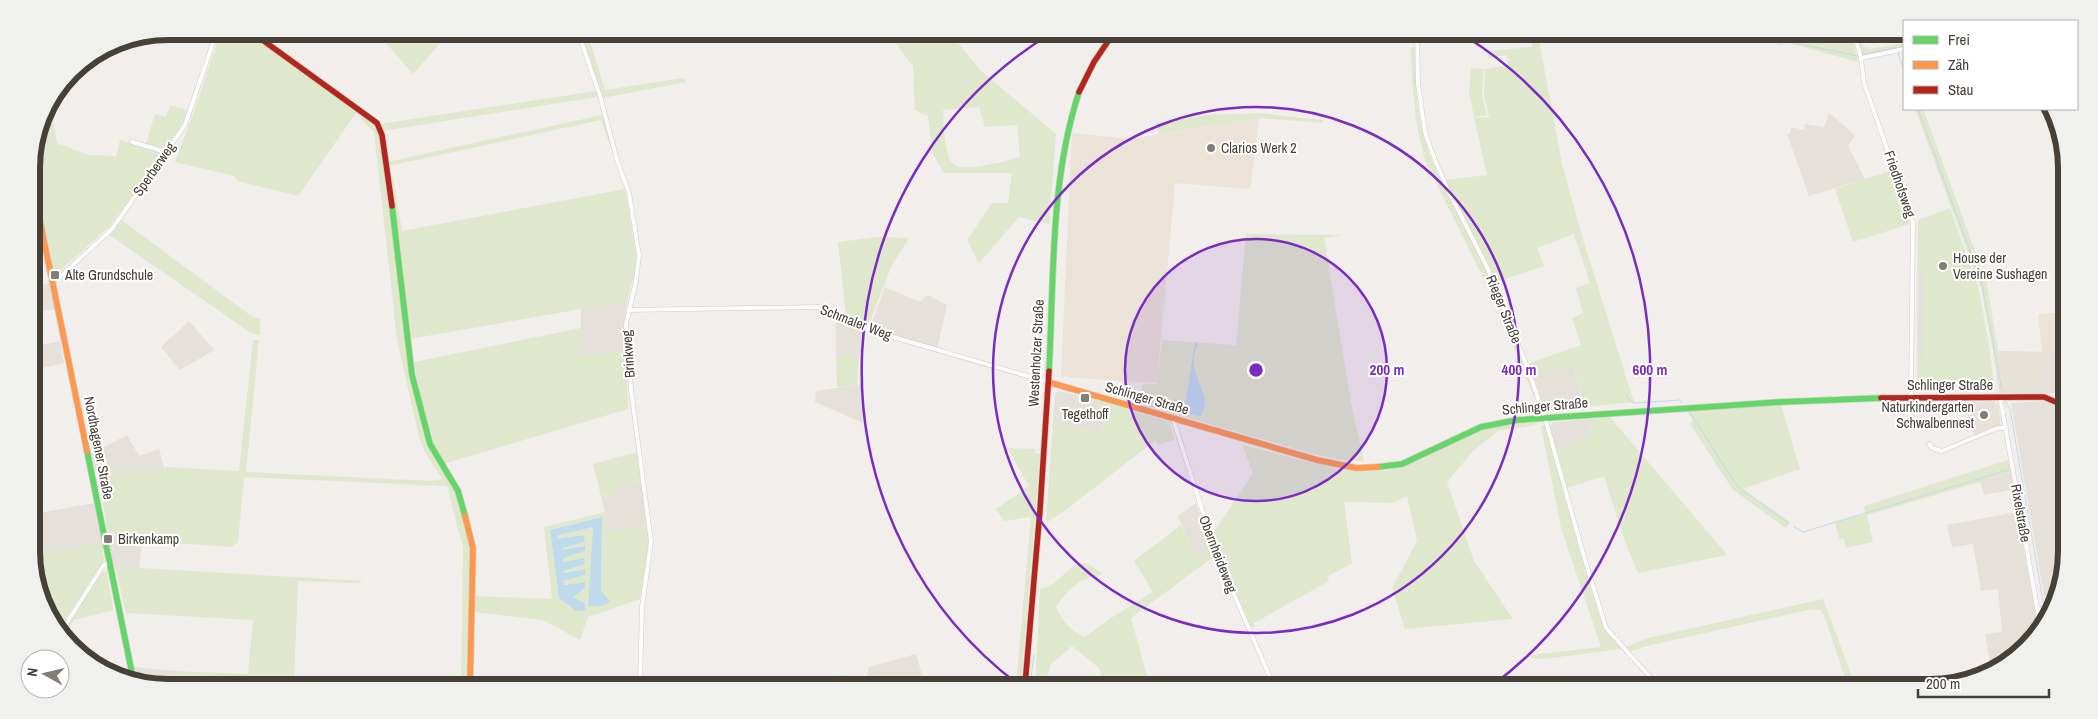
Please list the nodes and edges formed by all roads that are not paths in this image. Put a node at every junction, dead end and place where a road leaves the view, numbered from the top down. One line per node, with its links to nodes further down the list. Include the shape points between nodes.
1 (214, 40): 11 (street, Sperberweg, via 185,125)
2 (261, 40): 29 (street, via 361,110 377,123 380,130 412,375 430,444 458,491 473,548)
3 (581, 40): 14 (street, Brinkweg, via 633,208 639,255)
4 (1104, 40): 7 (street)
5 (1417, 40): 19 (street, Rieger Straße, via 1418,84 1431,150 1488,269)
6 (1856, 40): 9 (street, Friedhofsweg)
7 (1106, 42): 15 (street, Westenholzer Straße, via 1081,84 1064,141 1057,200)
8 (1903, 48): 9 (street)
9 (1861, 58): 16 (street, Friedhofsweg, via 1864,83 1913,223)
10 (132, 142): 11 (street)
11 (166, 152): 13 (street, Sperberweg, via 112,229 59,278)
12 (40, 222): 13 (street, Nordhagener Straße)
13 (52, 280): 23 (street, Nordhagener Straße)
14 (628, 310): 15 (street, Schmaler Weg, via 819,307 868,330); 30 (street, Brinkweg, via 630,380 651,542 642,607)
15 (1048, 382): 20 (street, Schlinger Straße); 31 (street, Westenholzer Straße)
16 (1911, 397): 17 (street, Schlinger Straße); 19 (street, Schlinger Straße)
17 (2000, 397): 18 (street, Schlinger Straße, via 2044,397); 21 (street, Rixelstraße)
18 (2058, 403)
19 (1545, 418): 20 (street, Schlinger Straße, via 1481,427 1402,464 1373,468 1338,466); 33 (street, Rieger Straße, via 1606,628)
20 (1173, 419): 32 (street, Obernheideweg, via 1216,553)
21 (2006, 427): 22 (street, via 1942,450); 24 (street, Rixelstraße)
22 (1929, 444)
23 (109, 562): 27 (street, via 103,566); 28 (street, Nordhagener Straße)
24 (2038, 609): 25 (street); 26 (street, Rixelstraße)
25 (2044, 609)
26 (2039, 617)
27 (65, 626)
28 (132, 674)
29 (470, 679)
30 (640, 679)
31 (1026, 679)
32 (1271, 679)
33 (1651, 679)

